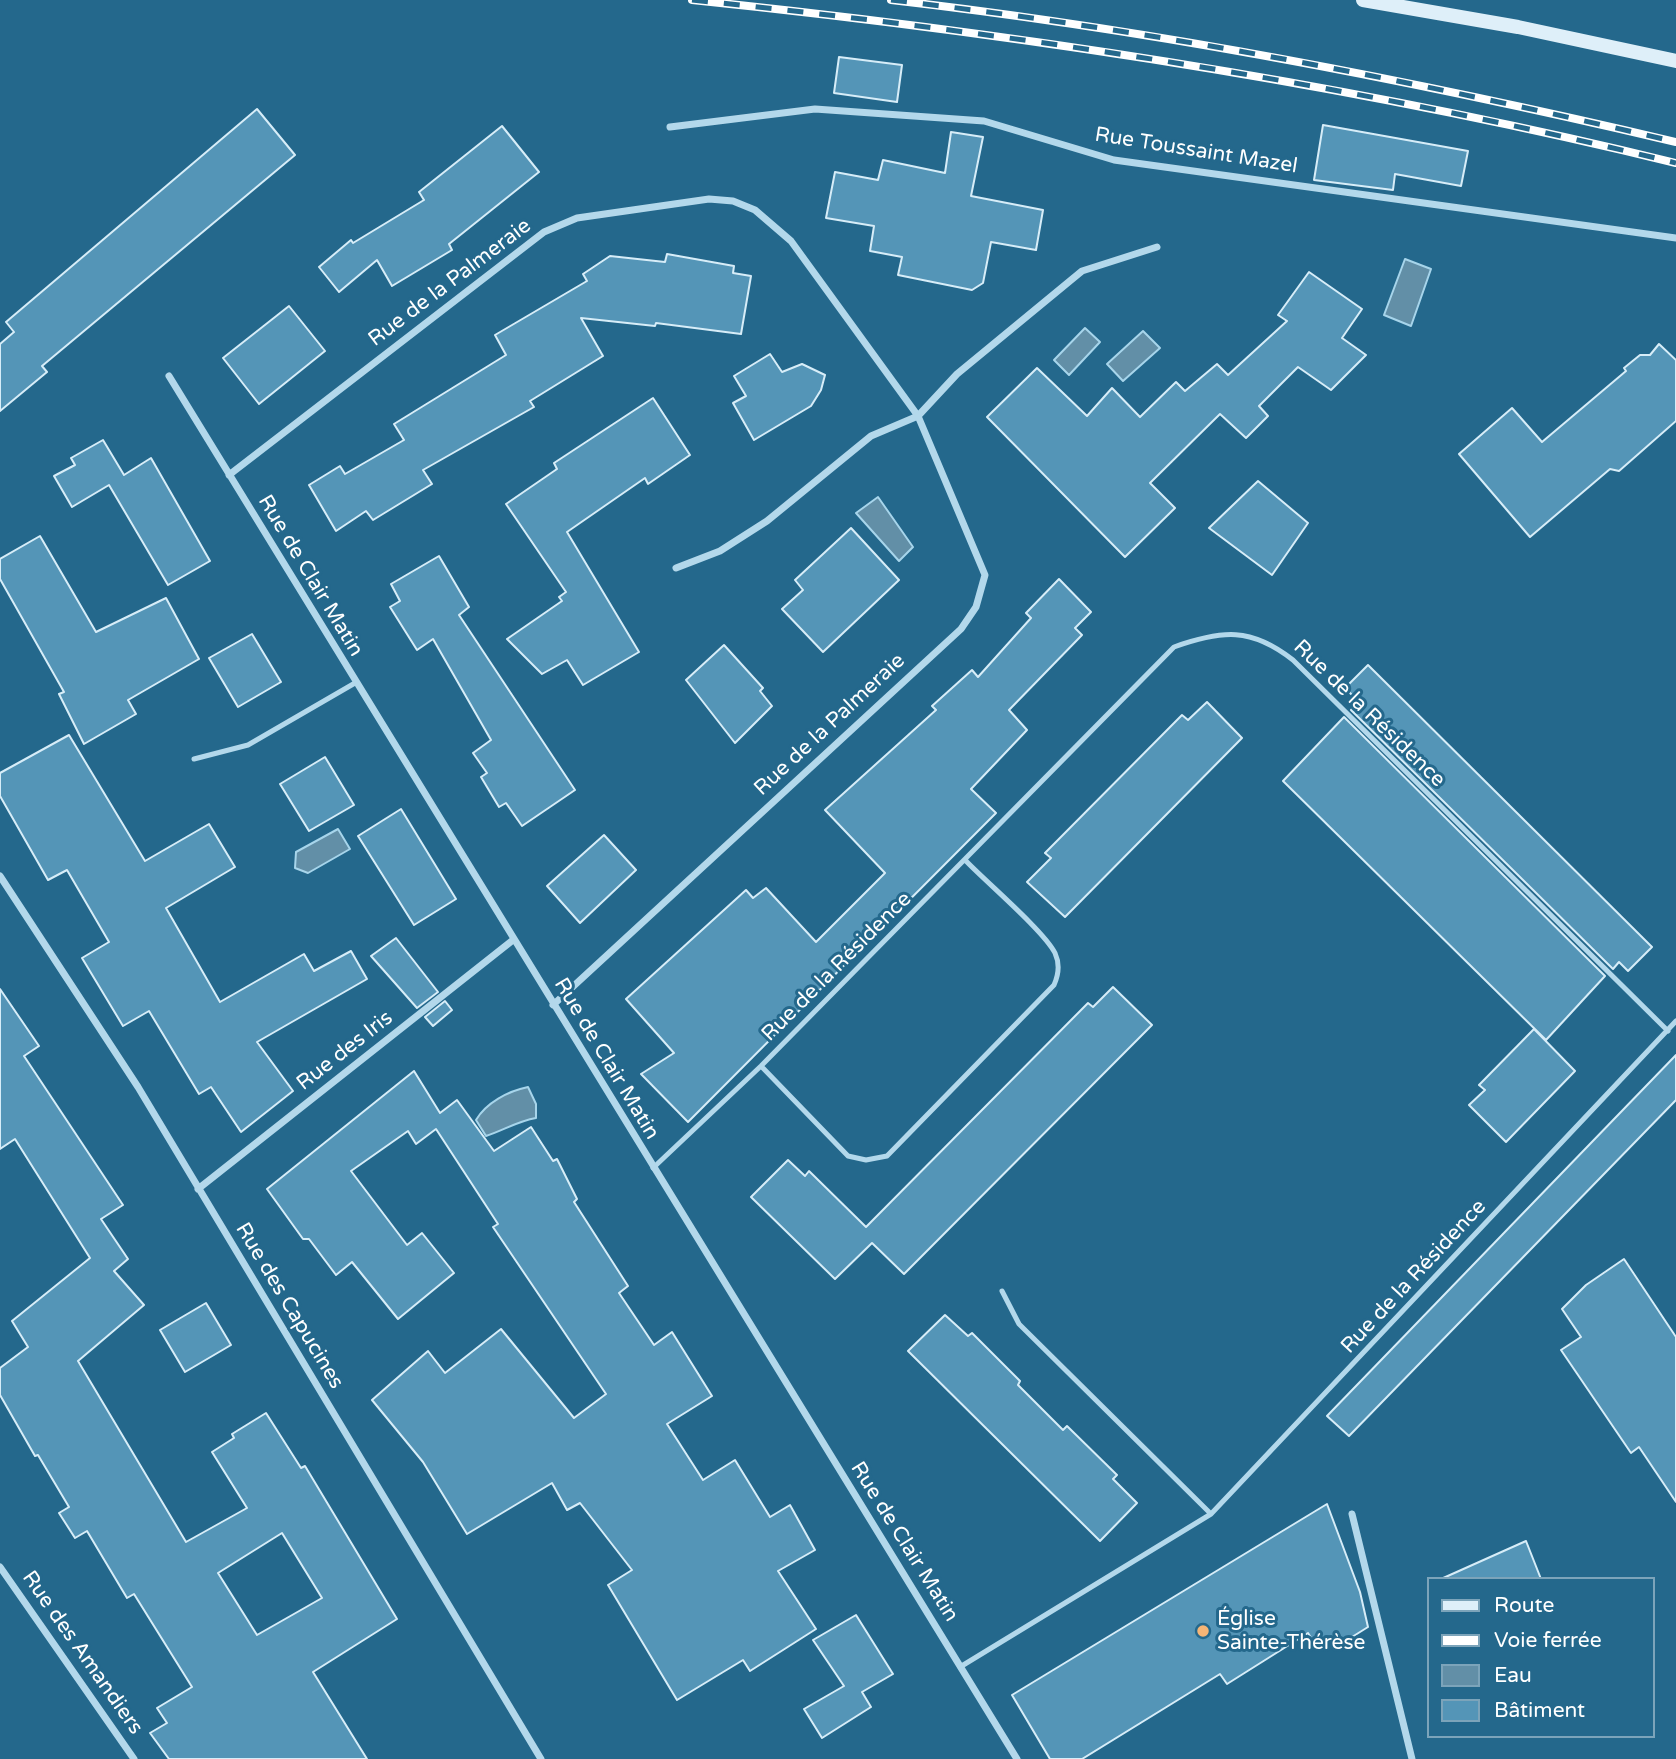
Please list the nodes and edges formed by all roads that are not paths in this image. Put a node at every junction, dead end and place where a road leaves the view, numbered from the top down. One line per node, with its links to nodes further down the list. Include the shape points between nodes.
1 (1363, 0): 2 (street)
2 (1676, 61)
3 (670, 127): 4 (street, Rue Toussaint Mazel, via 815,109 984,121 1114,160)
4 (1676, 238)
5 (1157, 247): 7 (street, via 1083,271 957,374)
6 (169, 376): 8 (street, Rue de Clair Matin)
7 (918, 416): 8 (street, Rue de la Palmeraie, via 791,241 755,210 733,201 709,199 577,218 544,232); 9 (street, via 871,436 766,521 720,551); 15 (street, Rue de la Palmeraie, via 985,575 976,607 961,629)
8 (229, 475): 10 (street, Rue de Clair Matin)
9 (676, 568)
10 (355, 683): 11 (lane, via 248,745); 14 (street, Rue de Clair Matin)
11 (194, 759)
12 (965, 860): 17 (lane, Rue de la Résidence, via 1174,647 1206,636 1240,633 1272,644 1293,660); 18 (lane, Rue de la Résidence); 18 (lane, Rue de la Résidence, via 1049,944 1058,976 887,1156 866,1160 848,1156)
13 (0, 876): 20 (street, Rue des Capucines, via 138,1087)
14 (513, 940): 15 (street, Rue de Clair Matin); 20 (street, Rue des Iris)
15 (553, 1005): 19 (street, Rue de Clair Matin)
16 (1676, 1021): 17 (lane, Rue de la Résidence)
17 (1668, 1031): 22 (lane, Rue de la Résidence)
18 (761, 1066): 19 (lane, Rue de la Résidence)
19 (653, 1168): 25 (street, Rue de Clair Matin)
20 (198, 1189): 27 (street, Rue des Capucines)
21 (1002, 1291): 22 (lane, via 1018,1325)
22 (1211, 1514): 25 (lane, Rue de la Résidence)
23 (1352, 1514): 29 (street)
24 (0, 1567): 26 (street, Rue des Amandiers)
25 (960, 1667): 28 (street, Rue de Clair Matin)
26 (134, 1759)
27 (541, 1759)
28 (1017, 1759)
29 (1412, 1759)

